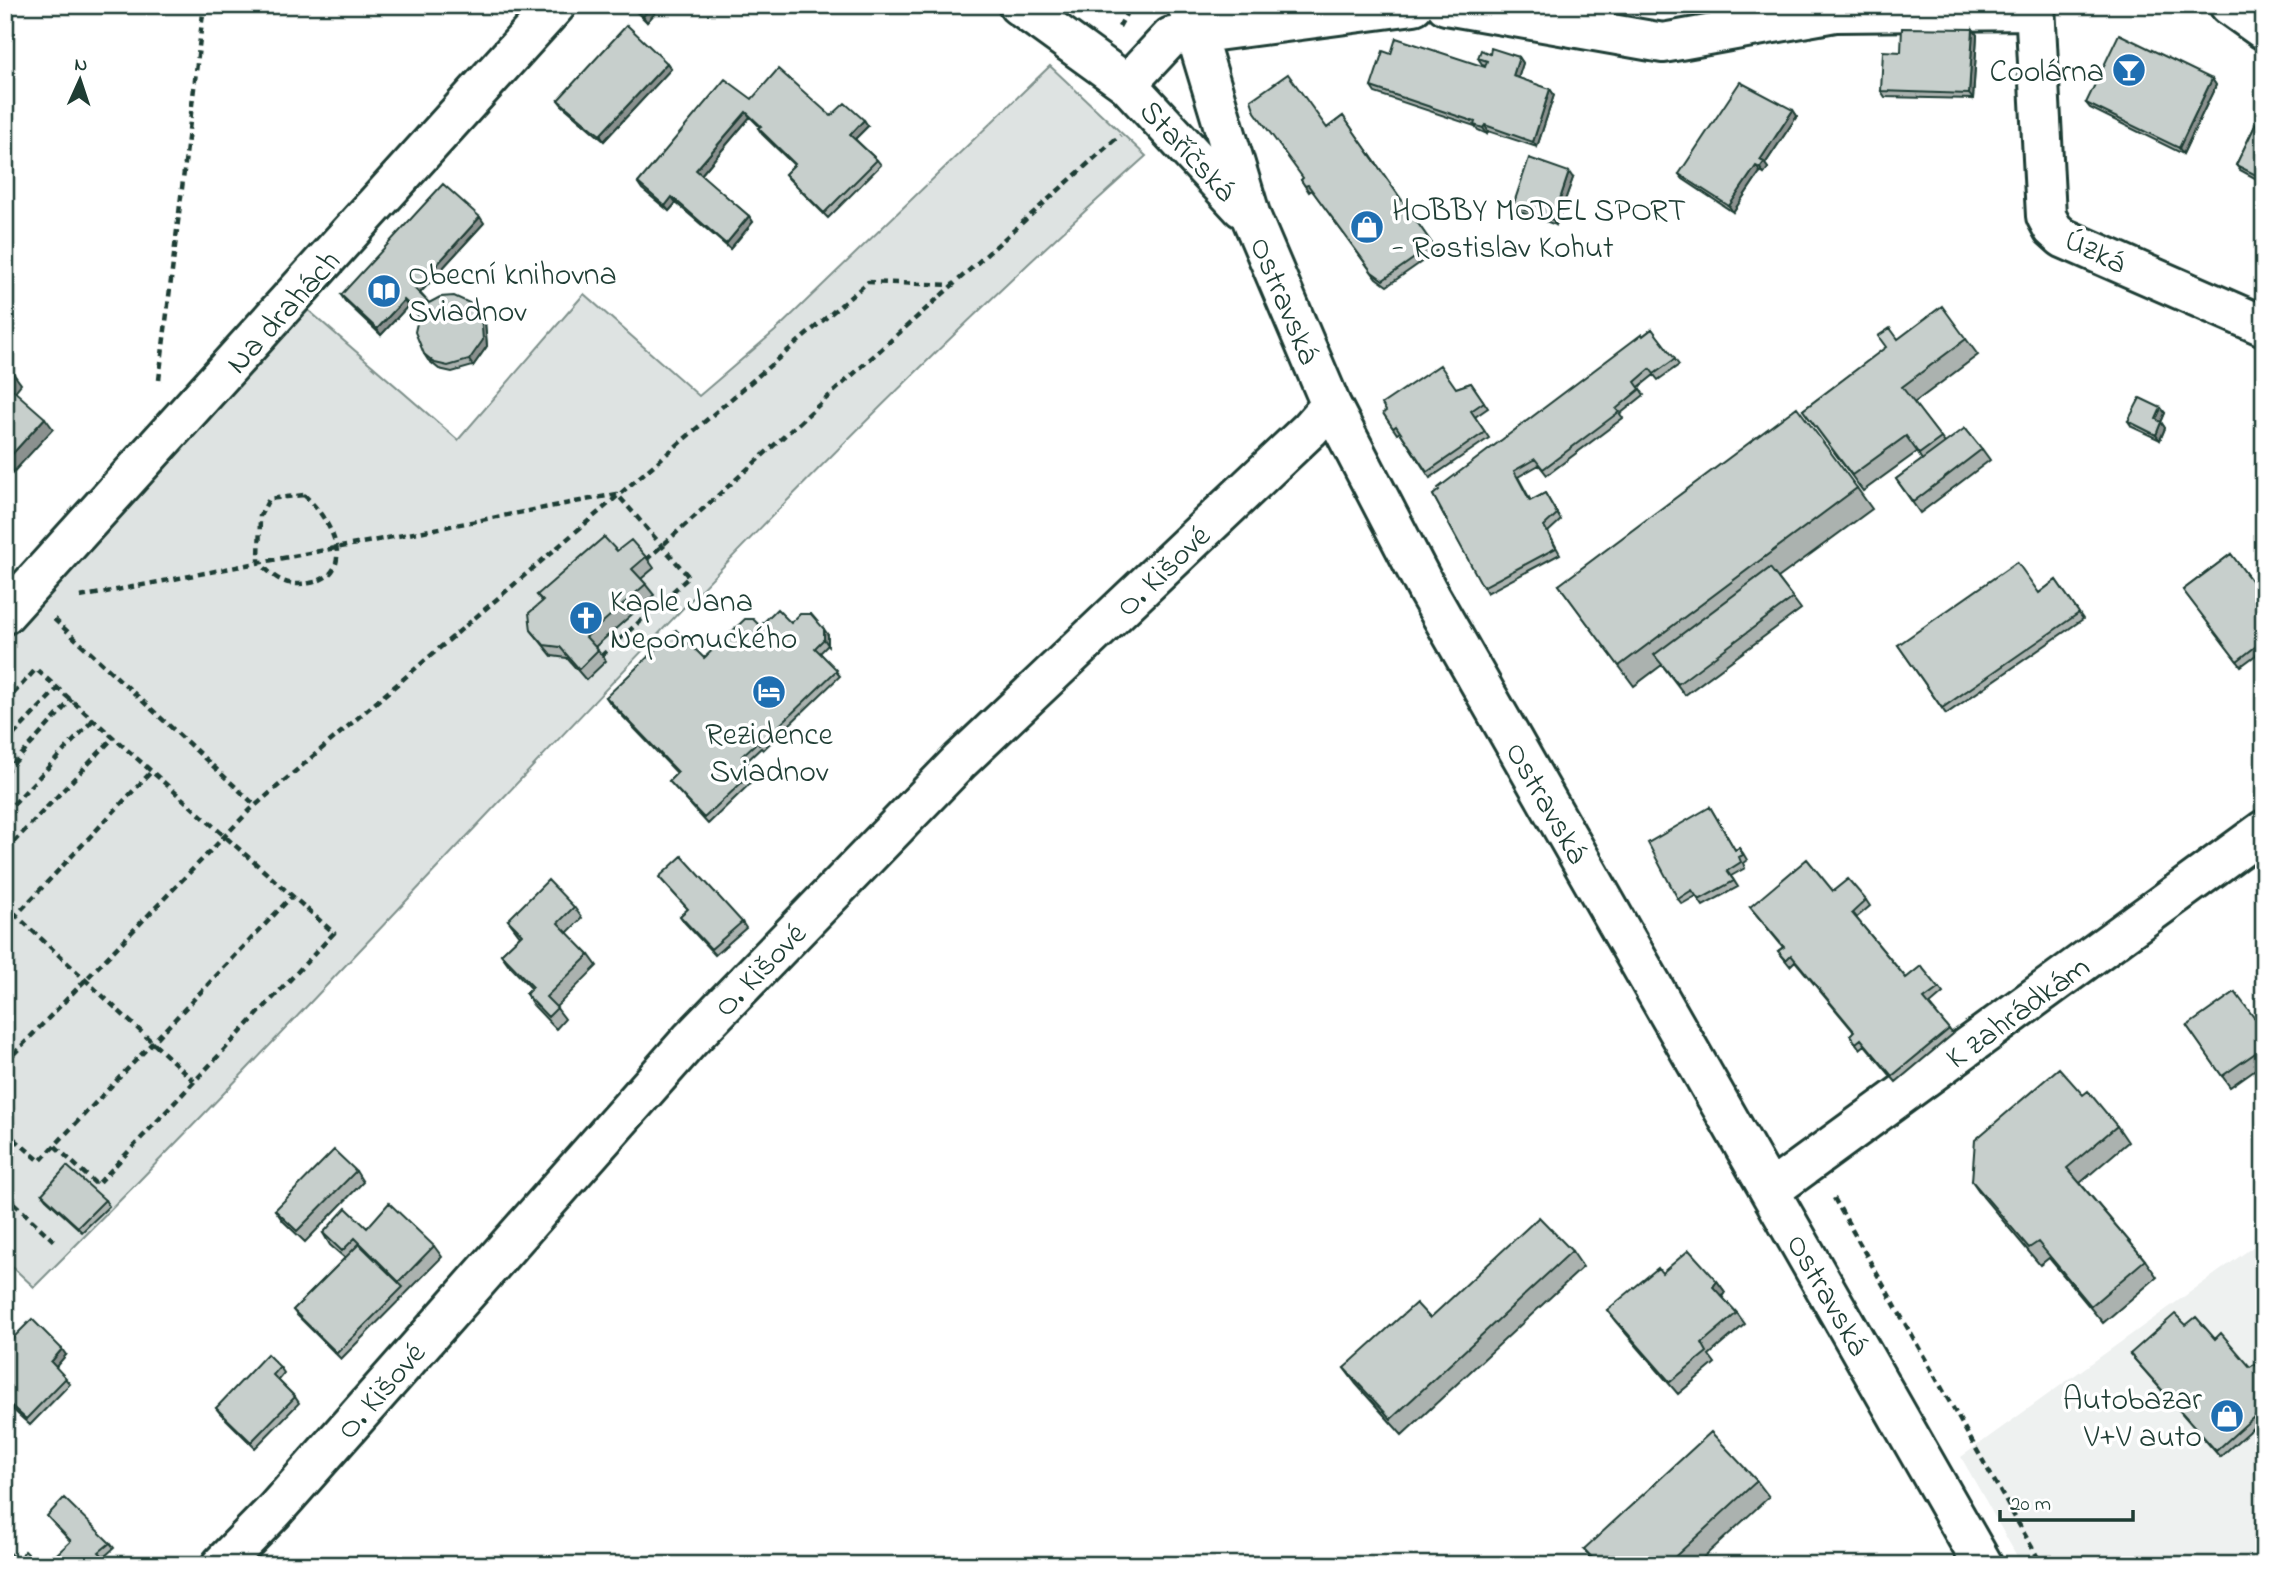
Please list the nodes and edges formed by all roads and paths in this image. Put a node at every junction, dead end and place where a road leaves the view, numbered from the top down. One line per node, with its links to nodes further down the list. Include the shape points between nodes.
1 (204, 5): 14 (path)
2 (556, 5): 21 (street, Na drahách)
3 (1018, 5): 10 (street, Staříčská)
4 (1413, 5): 8 (street)
5 (1446, 5): 7 (street, Úzká, via 1663,43 1835,12)
6 (2229, 5): 9 (street)
7 (2035, 8): 13 (street, Úzká, via 2046,215 2053,229 2063,238)
8 (1191, 20): 10 (street, Staříčská, via 1171,37); 11 (street, Ostravská)
9 (2264, 30)
10 (1139, 95): 11 (street, Staříčská); 12 (path)
11 (1251, 218): 15 (street, Ostravská)
12 (953, 285): 16 (path, via 868,282); 17 (path)
13 (2264, 326)
14 (158, 387)
15 (1331, 405): 47 (street, Ostravská, via 1428,592); 50 (street, O. Kišové, via 960,761 690,1040 274,1511)
16 (617, 494): 17 (path); 18 (path); 31 (path)
17 (662, 547): 19 (path); 22 (path, via 689,577)
18 (338, 548): 20 (path); 20 (path, via 334,570 323,580 294,586 275,579); 20 (path, via 319,508 304,495 269,499 260,516)
19 (646, 560)
20 (259, 562): 21 (path)
21 (23, 604): 31 (path)
22 (598, 659)
23 (59, 687): 24 (path); 25 (path, via 36,669); 28 (path)
24 (72, 699): 26 (path); 30 (path)
25 (5, 703)
26 (94, 719): 27 (path); 32 (path)
27 (114, 737): 29 (path); 35 (path)
28 (5, 744)
29 (152, 771): 34 (path); 38 (path)
30 (5, 774)
31 (255, 805): 34 (path)
32 (5, 813)
33 (2264, 830): 46 (street, K zahrádkám)
34 (225, 835): 36 (path); 40 (path)
35 (5, 851)
36 (292, 896): 41 (path); 43 (path, via 334,933)
37 (5, 905): 38 (path)
38 (16, 915): 39 (path); 40 (path)
39 (5, 927)
40 (85, 980): 41 (path); 42 (path)
41 (152, 1043): 43 (path); 45 (path)
42 (5, 1063)
43 (194, 1081): 45 (path, via 97,1185)
44 (5, 1131): 45 (path, via 40,1161)
45 (55, 1146)
46 (1813, 1160): 47 (street, K zahrádkám); 52 (path)
47 (1770, 1191): 51 (street, Ostravská)
48 (5, 1195): 49 (path)
49 (55, 1242)
50 (221, 1565)
51 (1983, 1565)
52 (2042, 1565)

